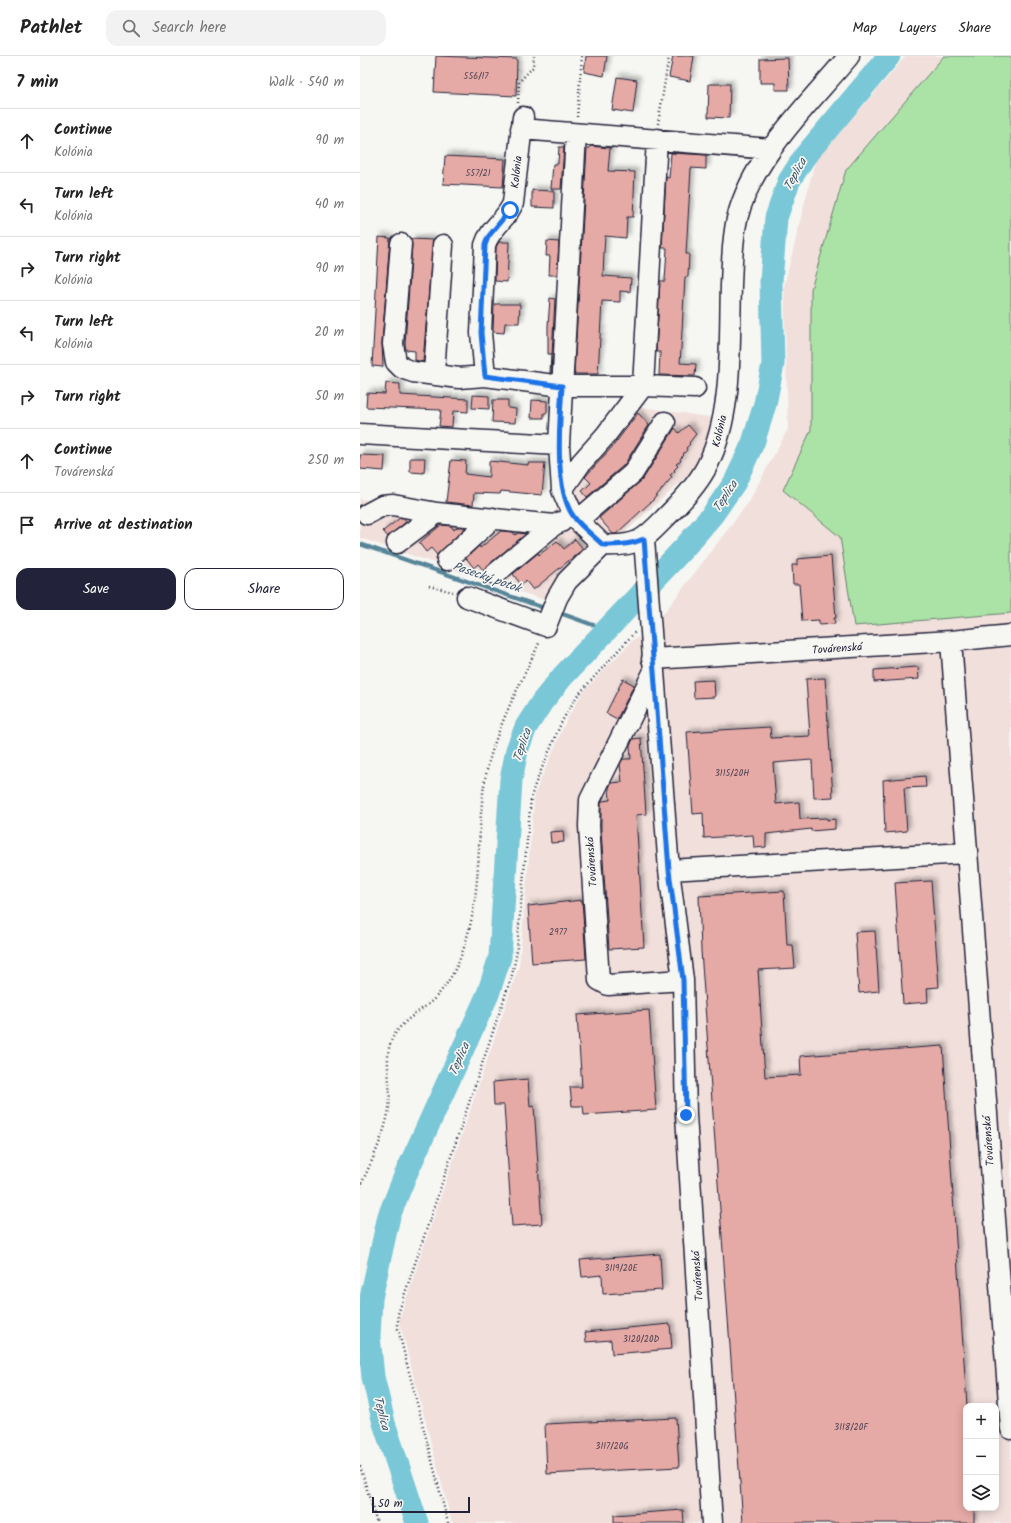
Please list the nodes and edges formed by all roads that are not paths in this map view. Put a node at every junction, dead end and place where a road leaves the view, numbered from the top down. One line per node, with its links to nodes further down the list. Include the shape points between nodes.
1 (849, 56): 4 (street, Kolónia)
2 (576, 134): 3 (street); 8 (street, Kolónia, via 520,118 513,203 485,245 481,333); 9 (street)
3 (657, 139): 4 (street); 10 (street)
4 (771, 149): 23 (street, Kolónia, via 746,193 737,218 732,252 727,388 718,440 706,467 690,492)
5 (401, 244): 7 (street, via 393,344 396,362 402,368 413,372)
6 (443, 245): 7 (street)
7 (434, 374): 8 (street, via 458,378)
8 (485, 376): 9 (street)
9 (562, 386): 10 (street); 14 (street)
10 (643, 386): 11 (street); 15 (street)
11 (695, 388)
12 (665, 422): 19 (street, via 633,473)
13 (360, 434): 14 (street)
14 (559, 445): 15 (street)
15 (562, 490): 19 (street)
16 (437, 513): 17 (street, via 393,505 382,506); 18 (street); 21 (street)
17 (367, 514)
18 (494, 518): 20 (street); 24 (street)
19 (576, 519): 20 (street); 22 (street)
20 (554, 525): 25 (street)
21 (397, 543)
22 (603, 545): 23 (street, Kolónia, via 634,544); 26 (street, via 567,581 556,598 548,622)
23 (645, 547): 29 (street, Továrenská)
24 (447, 560)
25 (495, 574)
26 (467, 597)
27 (1011, 635): 28 (street, Továrenská)
28 (951, 641): 29 (street, Továrenská); 30 (street, Továrenská)
29 (653, 666): 31 (street, Továrenská); 32 (street, Továrenská, via 590,800 589,826 599,980 608,985)
30 (966, 853): 31 (street); 33 (street, Továrenská)
31 (669, 870): 32 (street, Továrenská)
32 (683, 980): 34 (street, Továrenská, via 687,1123)
33 (1011, 1429)
34 (712, 1523)

